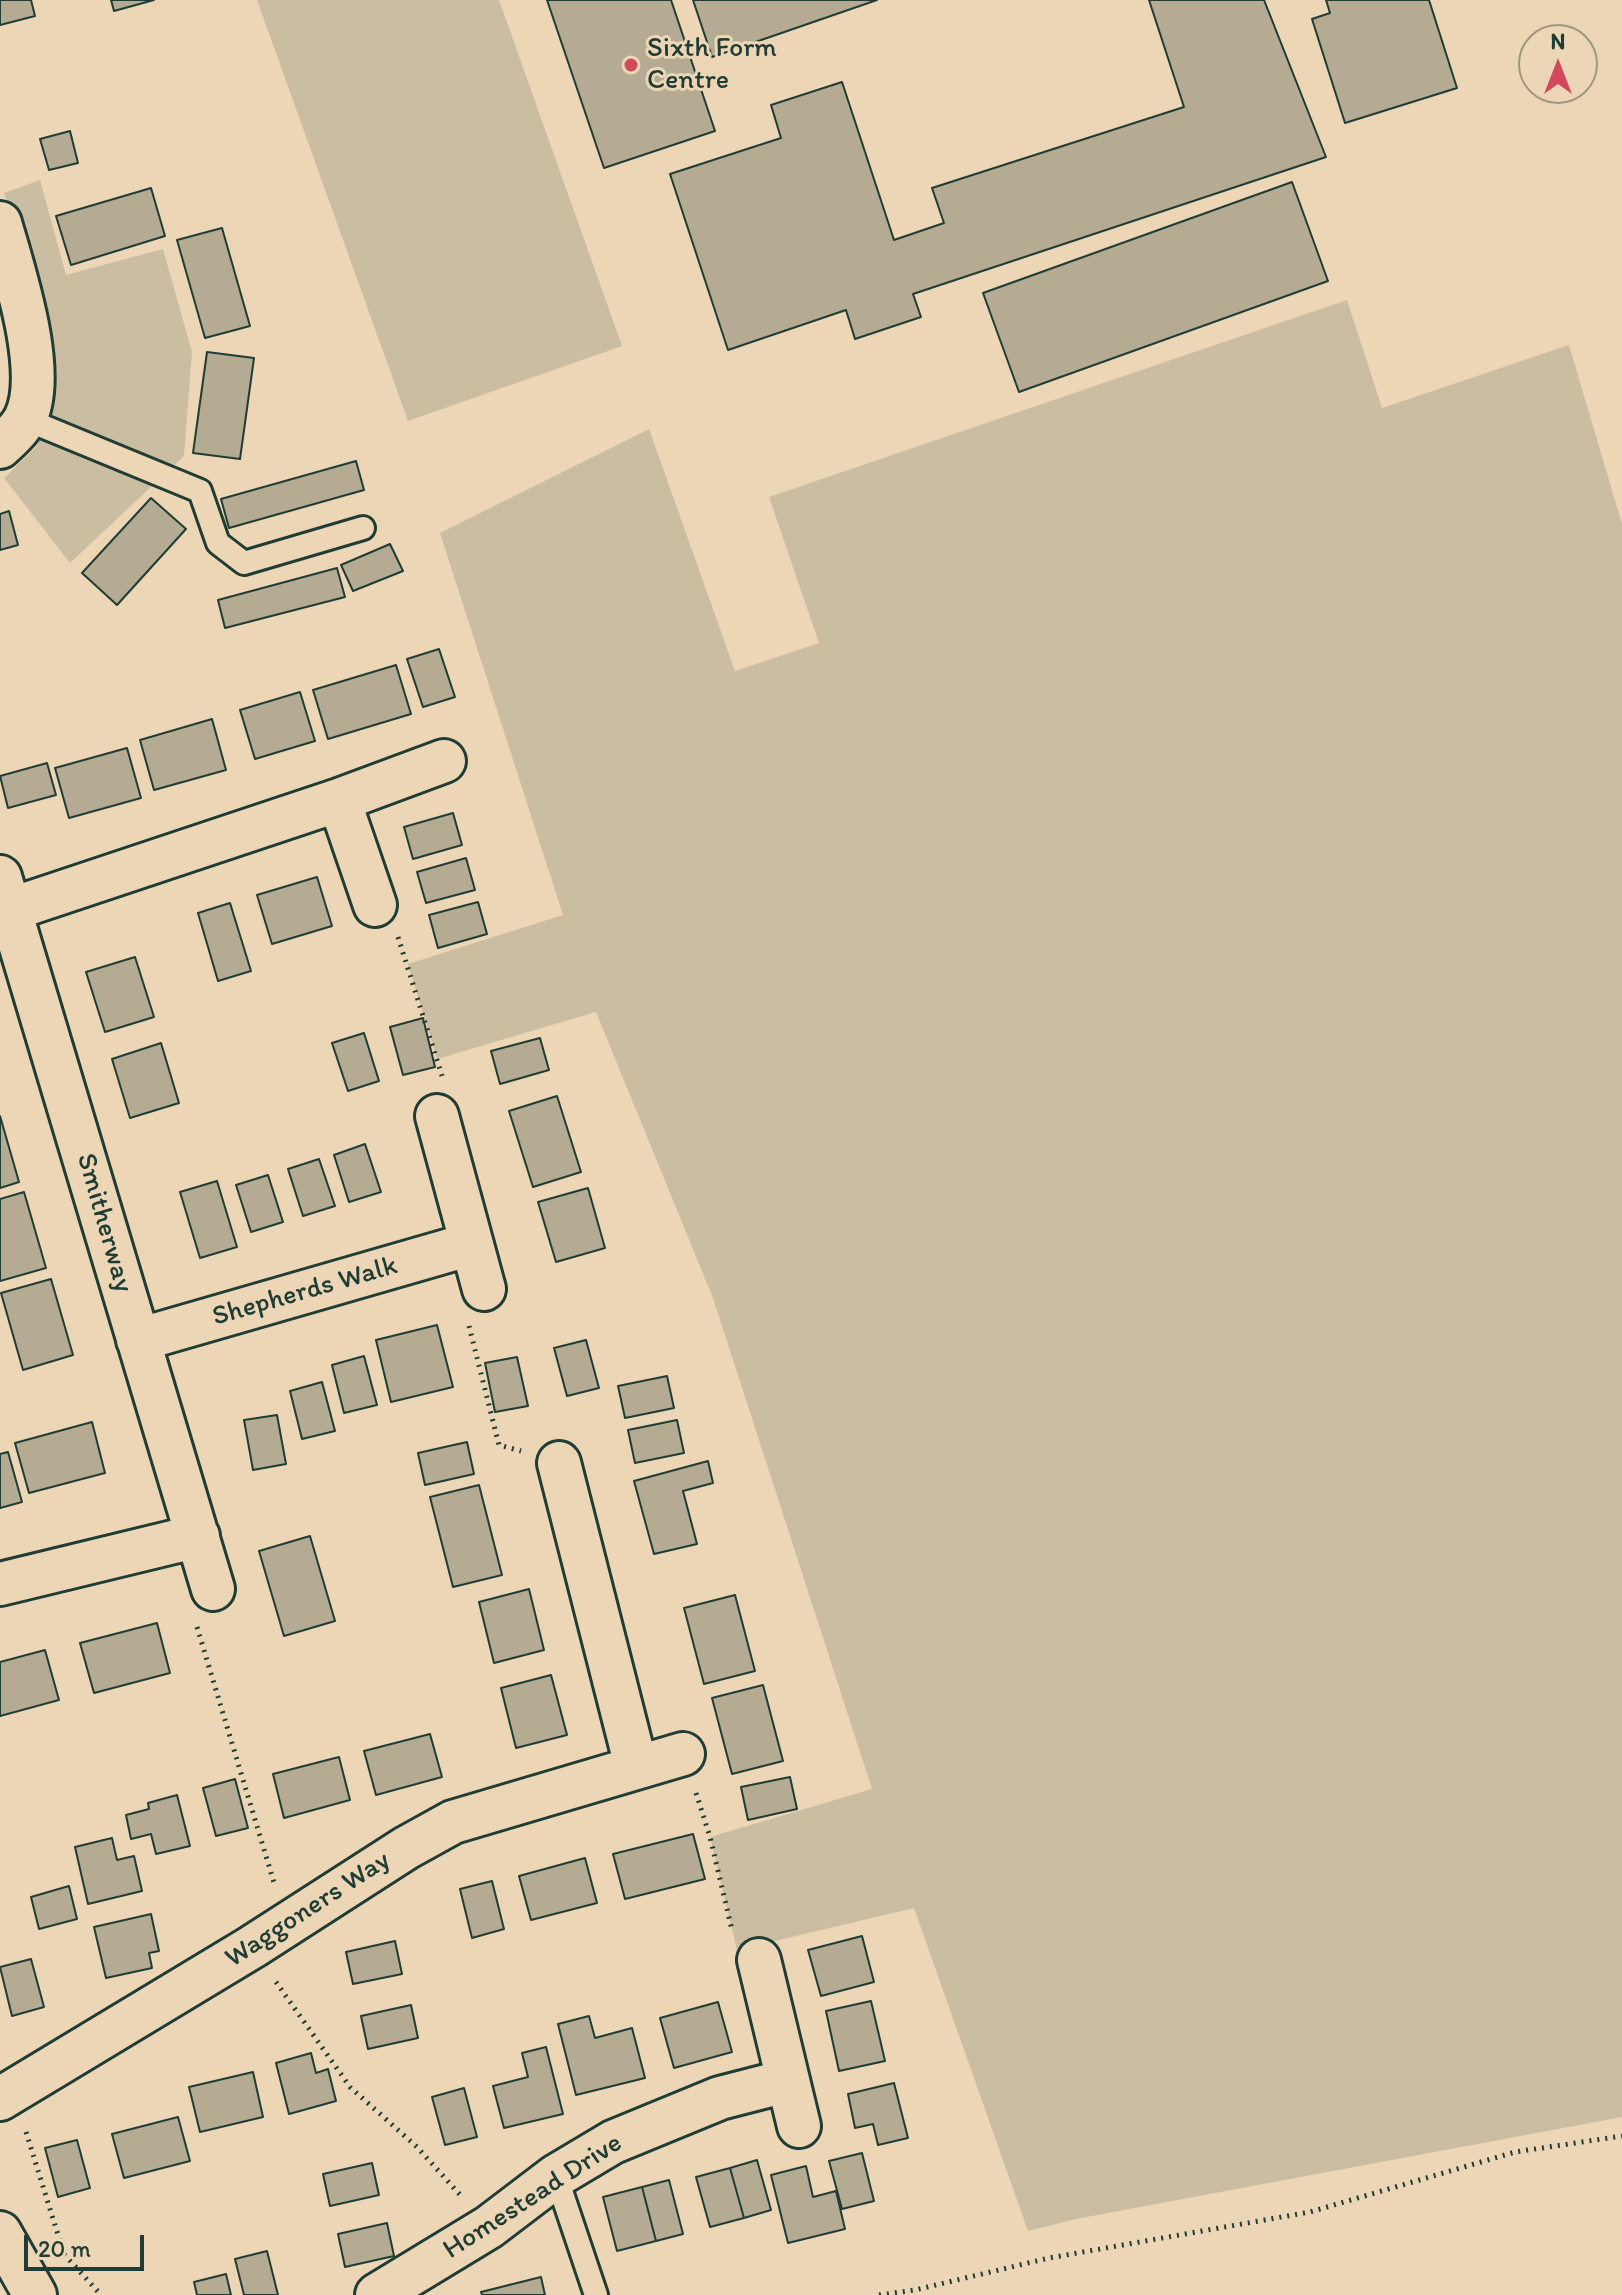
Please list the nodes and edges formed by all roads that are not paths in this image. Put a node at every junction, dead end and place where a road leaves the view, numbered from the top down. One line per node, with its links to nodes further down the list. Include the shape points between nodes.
1 (0, 223): 2 (street, via 21,297 33,379 31,403)
2 (13, 433): 3 (lane, via 200,491 218,543 244,563)
3 (363, 528)
4 (444, 761): 5 (street, Smitherway)
5 (339, 800): 6 (street, Smitherway); 7 (street)
6 (6, 893): 11 (street, Smitherway)
7 (375, 905)
8 (437, 1116): 9 (street)
9 (471, 1244): 10 (street); 11 (street, Shepherds Walk)
10 (476, 1307)
11 (138, 1340): 13 (street, Smitherway)
12 (559, 1463): 17 (street)
13 (198, 1536): 14 (street); 15 (street, Smitherway)
14 (0, 1584)
15 (204, 1604)
16 (683, 1754): 17 (street, Waggoners Way)
17 (636, 1766): 20 (street, Waggoners Way, via 453,1822)
18 (746, 1948): 19 (street)
19 (786, 2081): 21 (street); 22 (street, Homestead Drive, via 720,2098 613,2142)
20 (7, 2095)
21 (799, 2126)
22 (556, 2176): 25 (street, Homestead Drive, via 489,2227); 26 (lane)
23 (0, 2233): 24 (street)
24 (35, 2295)
25 (377, 2295)
26 (596, 2295)

